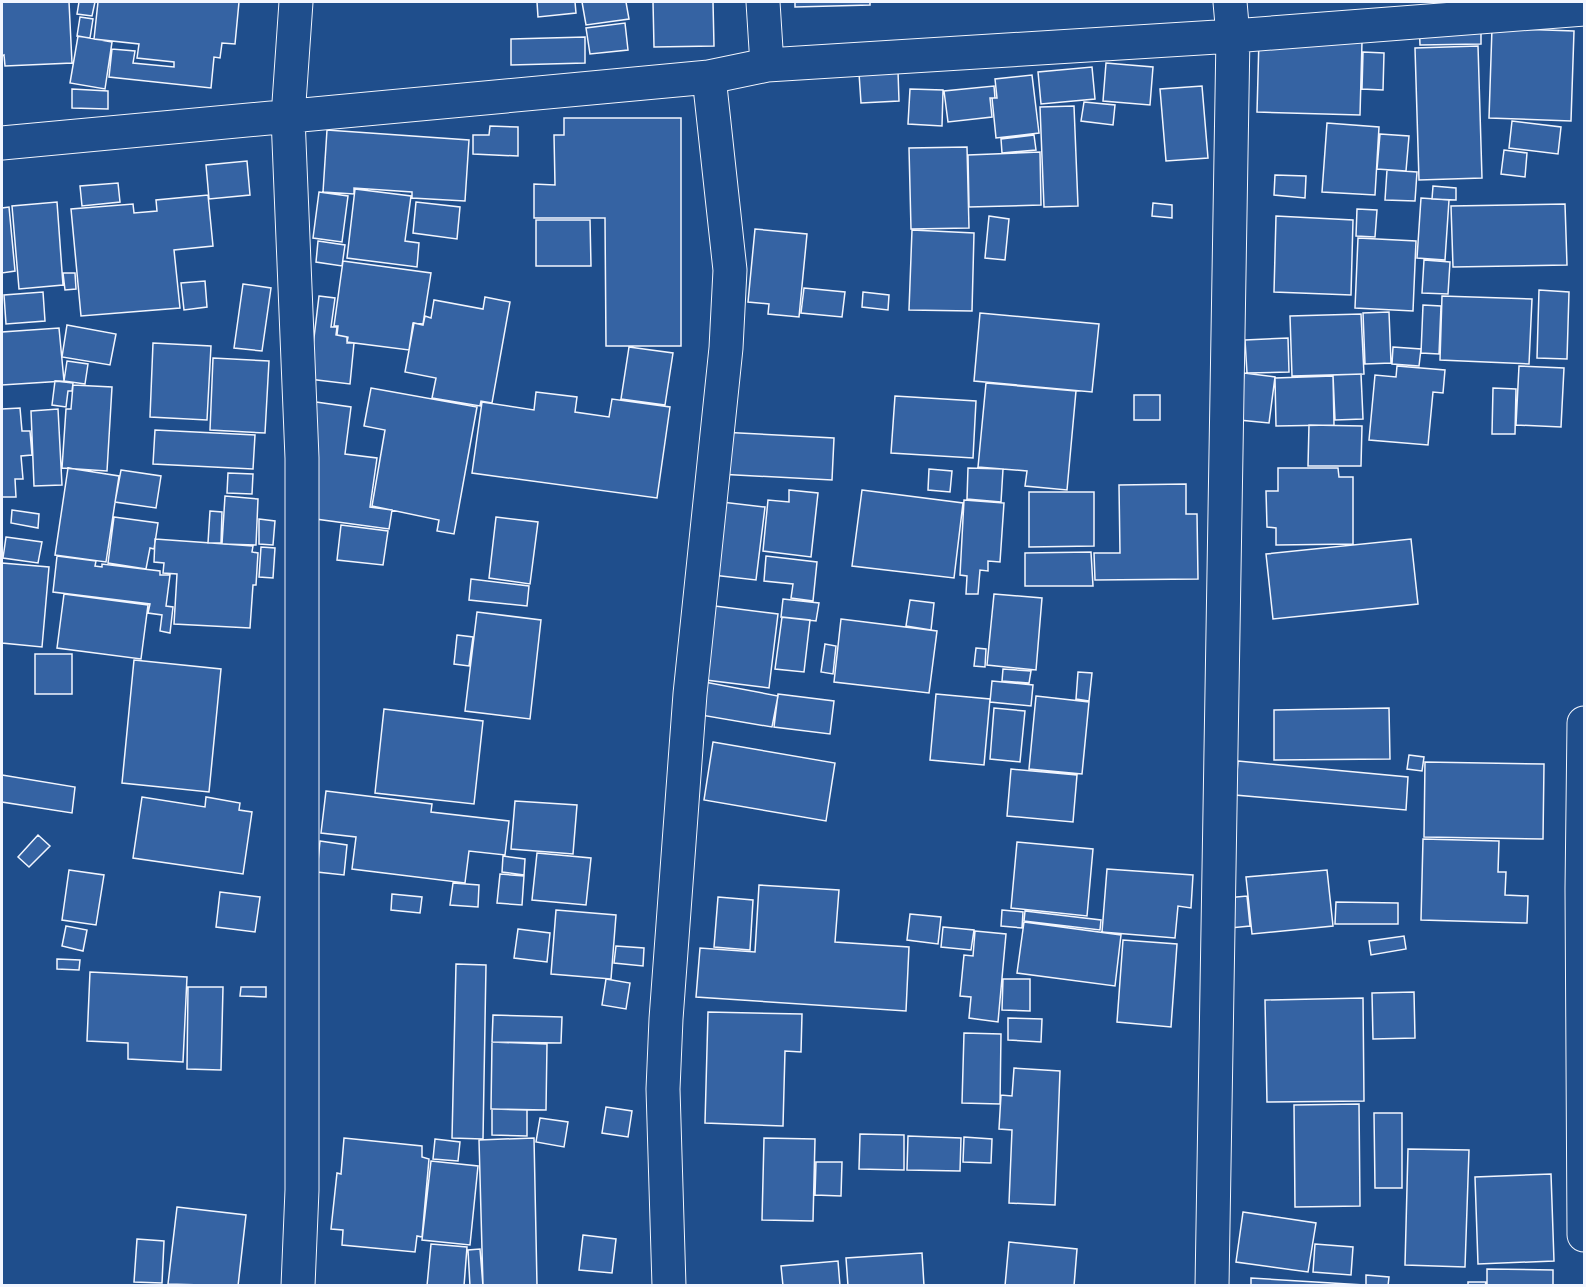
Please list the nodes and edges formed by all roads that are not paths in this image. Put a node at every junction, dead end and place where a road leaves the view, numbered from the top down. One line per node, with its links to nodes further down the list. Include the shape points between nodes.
1 (296, 2): 8 (street)
2 (763, 2): 6 (street)
3 (1230, 2): 5 (street)
4 (1566, 7): 5 (street)
5 (1233, 36): 6 (street); 14 (street)
6 (767, 65): 7 (street)
7 (709, 77): 8 (street); 13 (street, via 730,270 726,348 690,694 666,1019 663,1089)
8 (288, 117): 9 (street); 12 (street, via 302,458 302,1190)
9 (2, 143)
10 (1584, 723): 11 (street)
11 (1584, 1235)
12 (298, 1286)
13 (669, 1286)
14 (1212, 1286)

